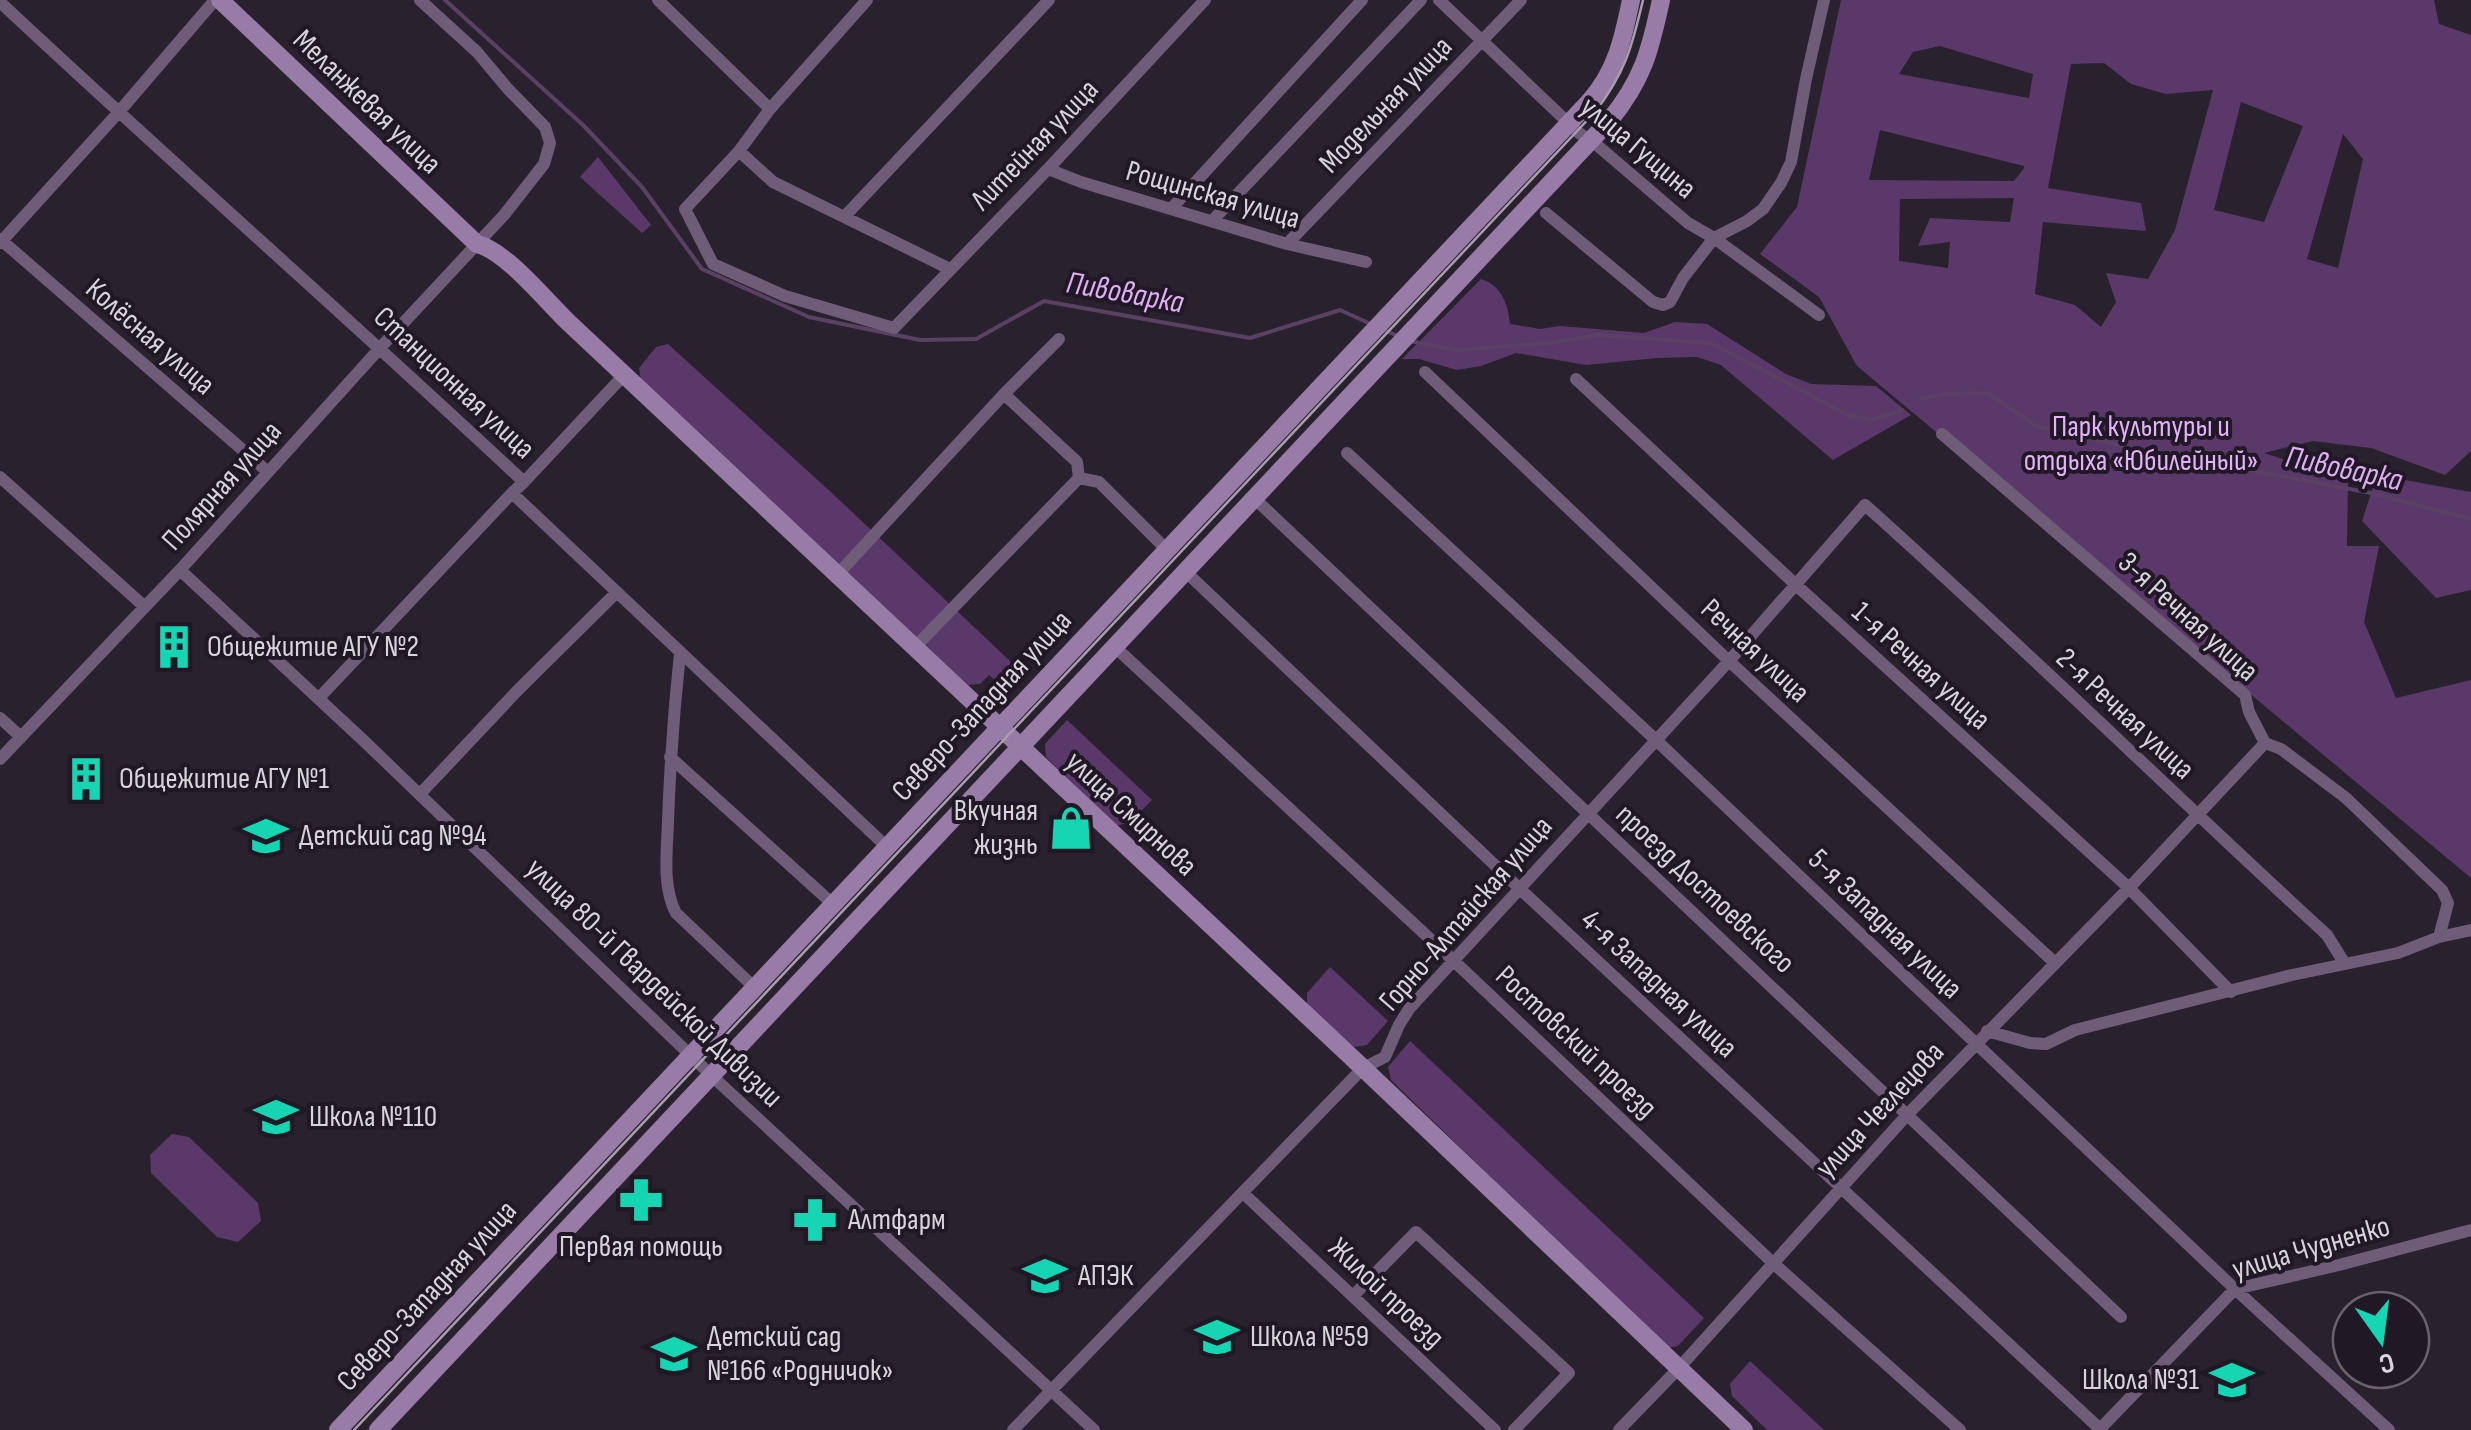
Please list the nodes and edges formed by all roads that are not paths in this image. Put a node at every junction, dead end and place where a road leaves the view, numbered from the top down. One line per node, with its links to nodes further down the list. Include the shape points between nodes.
1 (218, 0): 17 (street); 28 (main road, Меланжевая улица)
2 (420, 0): 28 (street, Полярная улица, via 477,52 550,136 544,164)
3 (658, 0): 16 (street)
4 (867, 0): 16 (street)
5 (1048, 0): 24 (street)
6 (1205, 0): 21 (street, Литейная улица)
7 (1362, 0): 22 (street)
8 (1420, 0): 25 (street)
9 (1440, 0): 15 (street, улица Гущина)
10 (1521, 0): 15 (street, Модельная улица)
11 (1631, 0): 18 (main road, Северо-Западная улица, via 1611,73)
12 (1661, 0): 19 (main road, Северо-Западная улица, via 1638,81)
13 (1824, 0): 26 (street, via 1791,162 1763,209)
14 (0, 2): 17 (street, Станционная улица)
15 (1483, 40): 18 (street, улица Гущина); 29 (street, Модельная улица)
16 (770, 109): 20 (street)
17 (118, 113): 27 (street); 34 (street, Станционная улица)
18 (1568, 124): 19 (street, улица Гущина); 48 (main road, Северо-Западная улица)
19 (1590, 141): 26 (street, улица Гущина); 46 (main road, Северо-Западная улица)
20 (739, 151): 24 (street, via 772,182); 31 (street, Литейная улица, via 685,209 713,264 785,296 894,328)
21 (1048, 169): 22 (street, Рощинская улица); 31 (street, Литейная улица)
22 (1171, 209): 25 (street, Рощинская улица)
23 (1546, 213): 26 (street, via 1663,305)
24 (845, 216): 31 (street)
25 (1213, 220): 29 (street, Рощинская улица)
26 (1714, 238): 32 (street, улица Гущина)
27 (1, 241): 41 (street, Колёсная улица)
28 (476, 244): 34 (street, Полярная улица); 36 (main road, улица Смирнова, via 505,260)
29 (1288, 244): 30 (street, Рощинская улица)
30 (1366, 262)
31 (950, 269)
32 (1820, 316)
33 (1059, 339): 38 (street)
34 (380, 348): 41 (street, Полярная улица); 44 (street, Станционная улица)
35 (1424, 372): 58 (street, Речная улица)
36 (624, 375): 44 (street); 51 (main road, улица Смирнова)
37 (1576, 380): 52 (street, 1-я Речная улица)
38 (1004, 394): 43 (street, via 1078,462); 51 (street)
39 (1942, 434): 64 (street, 3-я Речная улица, via 2244,694)
40 (1347, 453): 63 (street, 5-я Западная улица)
41 (268, 472): 49 (street, Полярная улица)
42 (0, 476): 54 (street)
43 (1079, 478): 48 (street, via 1100,482); 55 (street)
44 (524, 482): 45 (street, Станционная улица)
45 (512, 493): 53 (street, Станционная улица); 59 (street)
46 (1255, 499): 50 (main road, Северо-Западная улица); 69 (street, проезд Достоевского)
47 (1865, 505): 52 (street, Горно-Алтайская улица); 70 (street, 2-я Речная улица)
48 (1166, 550): 61 (main road, Северо-Западная улица)
49 (180, 570): 54 (street, Полярная улица); 59 (street, улица 80-й Гвардейской Дивизии)
50 (1186, 572): 56 (main road, Северо-Западная улица); 72 (street, 4-я Западная улица)
51 (838, 574): 55 (main road, улица Смирнова)
52 (1794, 584): 58 (street, Горно-Алтайская улица); 73 (street, 1-я Речная улица)
53 (617, 592): 57 (street, Станционная улица); 68 (street)
54 (144, 607): 62 (street, Полярная улица)
55 (915, 647): 61 (main road, улица Смирнова)
56 (1115, 647): 65 (main road, Северо-Западная улица); 77 (street, Ростовский проезд)
57 (680, 652): 66 (street); 71 (street, Станционная улица)
58 (1729, 661): 63 (street, Горно-Алтайская улица); 78 (street, Речная улица)
59 (319, 698): 68 (street, улица 80-й Гвардейской Дивизии)
60 (0, 718): 62 (street)
61 (999, 728): 65 (main road, улица Смирнова); 71 (main road, Северо-Западная улица)
62 (20, 737): 67 (street, Полярная улица)
63 (1657, 740): 69 (street, Горно-Алтайская улица); 83 (street, 5-я Западная улица)
64 (2265, 743): 70 (street, улица Чеглецова); 76 (street, via 2346,798 2442,890 2448,903)
65 (1020, 748): 85 (main road, улица Смирнова); 86 (main road, Северо-Западная улица)
66 (670, 757): 74 (street); 80 (street, via 670,902)
67 (0, 759)
68 (420, 794): 84 (street, улица 80-й Гвардейской Дивизии)
69 (1588, 813): 72 (street, Горно-Алтайская улица); 87 (street, проезд Достоевского)
70 (2196, 815): 73 (street, улица Чеглецова); 79 (street, 2-я Речная улица, via 2327,935)
71 (888, 848): 74 (main road, Северо-Западная улица)
72 (1519, 888): 77 (street, Горно-Алтайская улица); 88 (street, 4-я Западная улица)
73 (2128, 888): 78 (street, улица Чеглецова); 81 (street, 1-я Речная улица)
74 (834, 905): 80 (main road, Северо-Западная улица)
75 (2471, 930): 76 (street)
76 (2439, 937): 79 (street)
77 (1455, 962): 85 (street, Горно-Алтайская улица, via 1409,1010 1385,1057); 91 (street, Ростовский проезд)
78 (2054, 962): 82 (street, улица Чеглецова)
79 (2345, 964): 81 (street)
80 (754, 988): 84 (main road, Северо-Западная улица)
81 (2230, 992): 82 (street, via 2075,1030 2046,1044)
82 (1988, 1031): 83 (street, улица Чеглецова)
83 (1976, 1045): 87 (street, улица Чеглецова); 92 (street, 5-я Западная улица)
84 (692, 1055): 86 (street, улица 80-й Гвардейской Дивизии); 97 (main road, Северо-Западная улица)
85 (1364, 1068): 89 (street, Горно-Алтайская улица); 95 (main road, улица Смирнова)
86 (712, 1076): 96 (street, улица 80-й Гвардейской Дивизии); 98 (main road, Северо-Западная улица)
87 (1906, 1114): 88 (street, улица Чеглецова); 94 (street, проезд Достоевского)
88 (1840, 1188): 91 (street, улица Чеглецова); 106 (street, 4-я Западная улица)
89 (1243, 1194): 93 (street, Жилой проезд); 96 (street, Горно-Алтайская улица)
90 (2471, 1230): 92 (street, улица Чудненко)
91 (1772, 1262): 95 (street, улица Чеглецова); 105 (street, Ростовский проезд)
92 (2235, 1289): 106 (street, улица Чудненко); 107 (street, 5-я Западная улица)
93 (1353, 1296): 101 (street, Жилой проезд); 102 (street, via 1416,1232 1569,1373)
94 (2120, 1317)
95 (1678, 1369): 103 (street, улица Чеглецова); 104 (main road, улица Смирнова)
96 (1052, 1389): 99 (street, Горно-Алтайская улица); 100 (street, улица 80-й Гвардейской Дивизии)
97 (338, 1430)
98 (378, 1430)
99 (1014, 1430)
100 (1094, 1430)
101 (1495, 1430)
102 (1514, 1430)
103 (1620, 1430)
104 (1744, 1430)
105 (1960, 1430)
106 (2100, 1430)
107 (2389, 1430)

